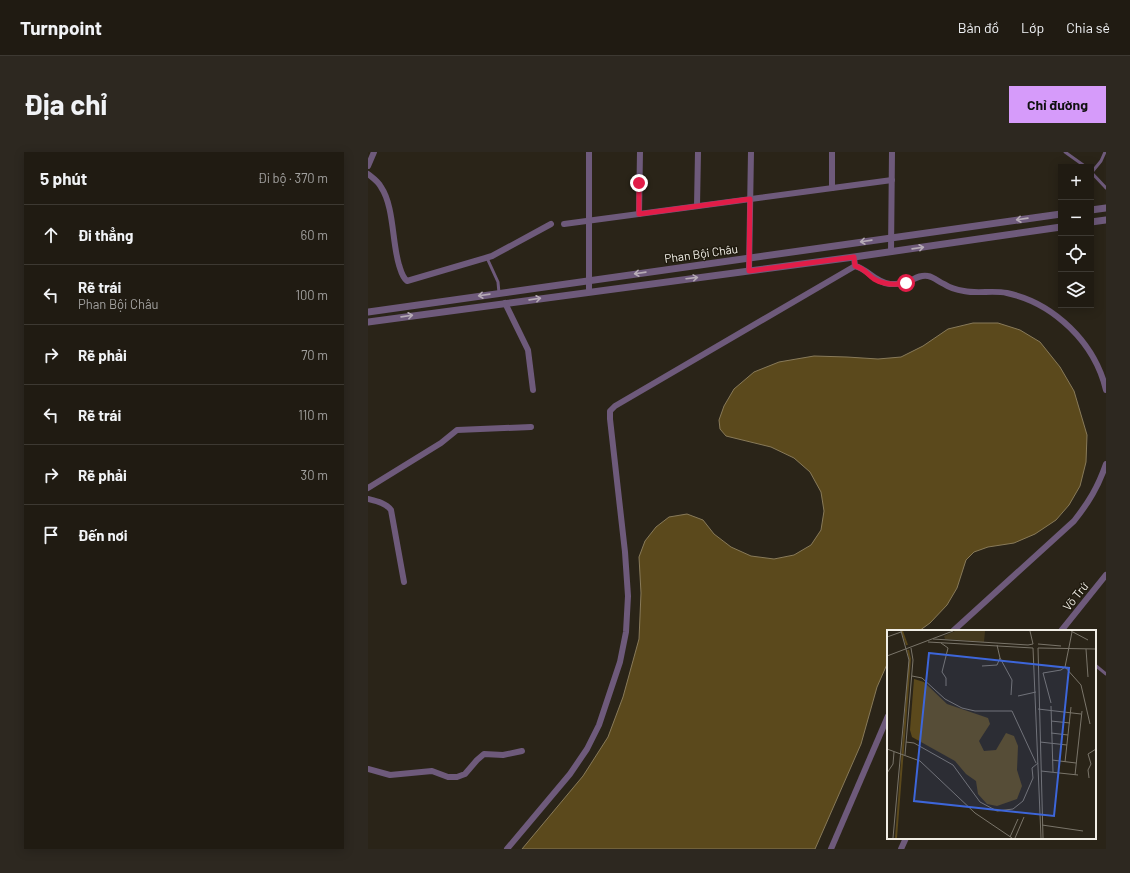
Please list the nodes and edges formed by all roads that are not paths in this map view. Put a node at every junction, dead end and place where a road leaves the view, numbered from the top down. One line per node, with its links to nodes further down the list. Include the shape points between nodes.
1 (374, 152): 11 (street)
2 (589, 152): 25 (street)
3 (640, 152): 22 (street)
4 (698, 152): 19 (street)
5 (751, 152): 18 (street)
6 (832, 152): 16 (street)
7 (892, 152): 15 (street)
8 (1065, 152): 10 (lane)
9 (1105, 152): 12 (lane)
10 (1082, 164)
11 (368, 166)
12 (1094, 169)
13 (368, 174): 33 (street, via 385,193 396,253 406,280 410,281)
14 (1094, 175): 17 (lane)
15 (892, 180): 16 (street); 30 (street)
16 (832, 188): 18 (street)
17 (1106, 188)
18 (750, 199): 19 (street); 34 (street)
19 (697, 206): 22 (street)
20 (1106, 208): 21 (street)
21 (1094, 210)
22 (639, 214): 25 (street)
23 (1058, 214): 30 (street, Phan Bội Châu, one-way to 30)
24 (1106, 220): 26 (street)
25 (589, 221): 28 (street); 37 (street)
26 (1094, 222)
27 (551, 224): 33 (street)
28 (564, 224)
29 (1058, 226): 31 (street, Phan Bội Châu, one-way to 29)
30 (891, 238): 31 (street); 34 (street, Phan Bội Châu, one-way to 34)
31 (891, 252): 32 (street, Phan Bội Châu)
32 (854, 257): 35 (street); 36 (street, Phan Bội Châu)
33 (487, 258): 39 (lane, via 498,282)
34 (749, 258): 36 (street); 37 (street, Phan Bội Châu, one-way to 37)
35 (855, 266): 44 (street, via 861,267 874,279 889,284 906,283 921,276 928,276 964,292 1005,293 1026,298 1047,309 1079,338 1092,356); 59 (street, via 610,411 628,596 626,632 620,662 599,725 587,750)
36 (749, 271): 38 (street, Phan Bội Châu, one-way to 36)
37 (589, 280): 38 (street); 39 (street, Phan Bội Châu)
38 (589, 292): 40 (street, Phan Bội Châu, one-way to 38)
39 (499, 293): 41 (street, Phan Bội Châu, one-way to 41)
40 (505, 303): 42 (street, Phan Bội Châu, one-way to 40); 43 (street, via 528,350)
41 (368, 312)
42 (368, 322)
43 (533, 390)
44 (1106, 390)
45 (531, 427): 47 (street, via 457,430 441,443)
46 (1106, 464): 51 (street, via 1100,481 1074,521)
47 (368, 488)
48 (368, 499): 50 (street, via 385,504 391,510)
49 (1106, 575): 52 (street, Võ Trứ)
50 (404, 582)
51 (954, 630)
52 (1062, 630)
53 (1096, 666): 54 (lane)
54 (1106, 674)
55 (887, 718): 60 (street)
56 (522, 751): 57 (street, via 503,755 484,754 465,774 458,777 448,777 432,771 390,775)
57 (368, 769)
58 (906, 839): 61 (street)
59 (507, 849)
60 (831, 849)
61 (901, 849)

